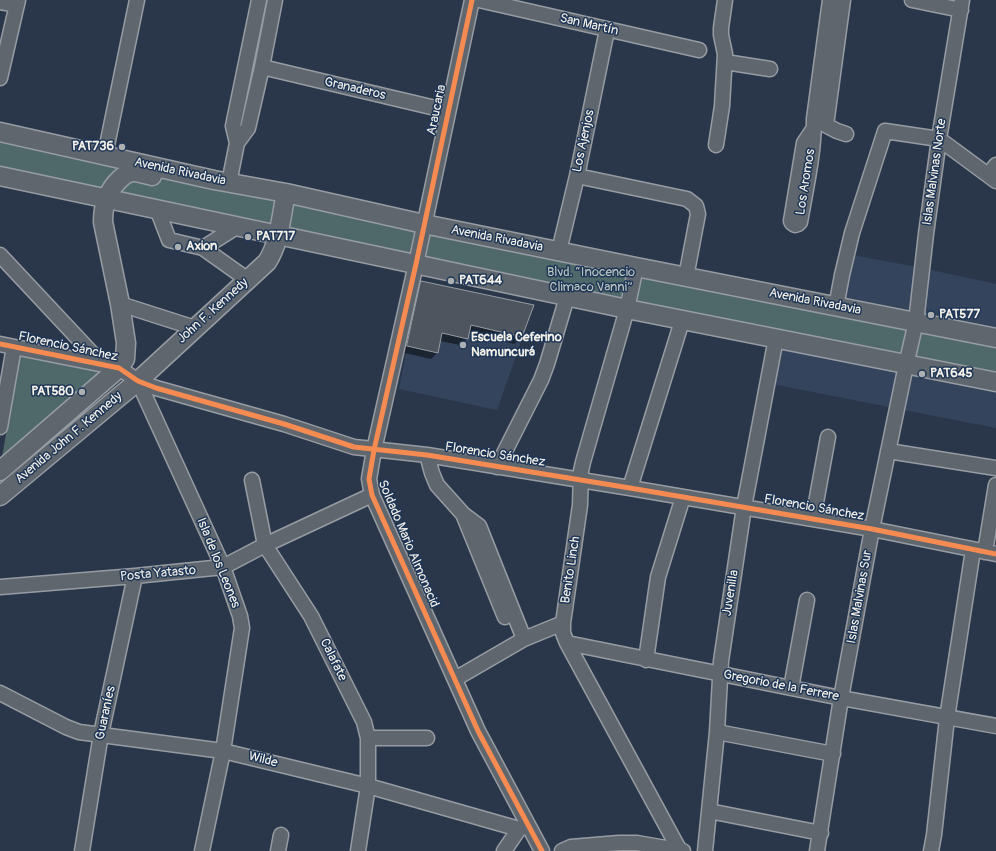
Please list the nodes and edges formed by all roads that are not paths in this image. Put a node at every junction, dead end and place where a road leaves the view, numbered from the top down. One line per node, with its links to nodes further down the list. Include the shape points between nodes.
1 (137, 0): 26 (street)
2 (259, 0): 24 (street, via 233,126)
3 (275, 0): 16 (street)
4 (472, 0): 19 (street, Araucaria)
5 (479, 0): 13 (street, San Martín)
6 (724, 0): 15 (street, via 720,28)
7 (830, 0): 20 (street, Los Aromos)
8 (842, 0): 20 (street, Los Aromos)
9 (912, 0): 12 (street)
10 (0, 2): 11 (street)
11 (17, 3): 18 (street)
12 (962, 5): 23 (street, Islas Malvinas Norte)
13 (607, 30): 14 (street, San Martín); 29 (street, Los Ajenjos)
14 (699, 50)
15 (725, 62): 17 (street); 25 (street)
16 (262, 67): 19 (street, Granaderos); 24 (street, via 248,128)
17 (770, 69)
18 (0, 78)
19 (448, 111): 34 (street, Araucaria)
20 (818, 124): 20 (street, Los Aromos, via 804,143 791,221 795,225 800,222); 22 (street)
21 (0, 132): 26 (main road, Avenida Rivadavia)
22 (846, 134)
23 (939, 139): 27 (street); 46 (street, via 885,130 852,234); 49 (street, Islas Malvinas Norte)
24 (237, 143): 30 (street)
25 (716, 144)
26 (105, 155): 30 (main road, Avenida Rivadavia)
27 (993, 174)
28 (0, 176): 32 (main road)
29 (577, 176): 38 (street, Los Ajenjos); 42 (street, via 687,199 696,206 698,214)
30 (222, 181): 31 (main road, Avenida Rivadavia); 32 (main road, via 190,185 134,172 124,176 114,185)
31 (286, 193): 34 (main road, Avenida Rivadavia); 36 (main road)
32 (106, 199): 33 (main road); 45 (main road, via 103,222)
33 (156, 209): 35 (main road); 37 (street, via 169,240)
34 (424, 224): 38 (main road, Avenida Rivadavia); 40 (street, Soldado Mario Almonacid)
35 (238, 226): 36 (main road); 37 (street)
36 (278, 235): 40 (main road); 43 (main road, John F. Kennedy, via 273,253 267,262)
37 (203, 248): 43 (street)
38 (559, 251): 41 (main road, Avenida Rivadavia)
39 (0, 255): 56 (street)
40 (416, 264): 44 (main road); 62 (street, Soldado Mario Almonacid)
41 (636, 267): 42 (main road, Avenida Rivadavia); 47 (street, Benito Linch)
42 (686, 277): 46 (main road, Avenida Rivadavia)
43 (248, 280): 50 (main road, John F. Kennedy)
44 (567, 297): 47 (main road); 65 (street, via 541,380)
45 (120, 304): 50 (street); 56 (main road, via 126,343)
46 (836, 307): 49 (main road, Avenida Rivadavia)
47 (626, 309): 48 (main road); 69 (street, Benito Linch, via 583,462)
48 (682, 321): 51 (main road); 71 (street)
49 (916, 322): 52 (main road, Avenida Rivadavia); 54 (street, Islas Malvinas Norte)
50 (195, 328): 58 (main road, John F. Kennedy)
51 (776, 338): 57 (main road); 75 (street, Juvenilla)
52 (996, 338)
53 (0, 344): 55 (street, Florencio Sánchez)
54 (911, 344): 57 (street, Islas Malvinas Sur)
55 (14, 347): 56 (street, Florencio Sánchez); 60 (street)
56 (116, 364): 58 (street, Florencio Sánchez); 67 (main road, Avenida John F. Kennedy)
57 (906, 365): 59 (main road); 63 (street, Islas Malvinas Sur)
58 (138, 381): 62 (street, Florencio Sánchez, via 354,447); 73 (main road, Avenida John F. Kennedy); 80 (street, Isla de los Leones)
59 (996, 382)
60 (0, 427)
61 (828, 437): 76 (street)
62 (374, 450): 64 (street, Florencio Sánchez); 72 (street, Soldado Mario Almonacid, via 369,479)
63 (888, 451): 66 (street); 77 (street, Islas Malvinas Sur)
64 (427, 455): 65 (street, Florencio Sánchez); 85 (street, via 437,485 462,514)
65 (497, 467): 69 (street, Florencio Sánchez)
66 (996, 468)
67 (0, 471)
68 (252, 480): 78 (street, Calafate)
69 (581, 480): 71 (street, Florencio Sánchez); 84 (street, Benito Linch, via 580,504)
70 (996, 485): 79 (street)
71 (630, 488): 74 (street, Florencio Sánchez)
72 (372, 495): 78 (street, Posta Yatasto); 89 (street, Soldado Mario Almonacid)
73 (0, 496)
74 (683, 497): 75 (street, Florencio Sánchez); 87 (street, via 658,577)
75 (744, 508): 76 (street, Florencio Sánchez); 88 (street, Juvenilla)
76 (813, 519): 77 (street, Florencio Sánchez)
77 (872, 529): 79 (street, Florencio Sánchez); 92 (street, Islas Malvinas Sur)
78 (265, 546): 80 (street, Posta Yatasto); 97 (street, Calafate, via 311,616 364,722)
79 (985, 552): 93 (street)
80 (223, 567): 81 (street, Posta Yatasto); 99 (street, Isla de los Leones, via 242,628)
81 (135, 576): 82 (street, Posta Yatasto); 96 (street, Guaraníes)
82 (0, 587)
83 (807, 600): 90 (street)
84 (563, 623): 85 (street); 86 (street, Benito Linch)
85 (520, 642): 89 (street)
86 (567, 643): 87 (street, Gregorio de la Ferrere); 106 (street, Benito Linch)
87 (646, 660): 88 (street, Gregorio de la Ferrere)
88 (721, 674): 90 (street, Gregorio de la Ferrere); 95 (street, Juvenilla)
89 (455, 679): 103 (street, Soldado Mario Almonacid)
90 (791, 688): 92 (street, Gregorio de la Ferrere)
91 (0, 693): 96 (street, Wilde, via 66,727 79,732)
92 (842, 698): 93 (street, Gregorio de la Ferrere); 100 (street, Islas Malvinas Sur)
93 (947, 718): 94 (street, Gregorio de la Ferrere); 117 (street)
94 (996, 726)
95 (717, 732): 100 (street); 102 (street, Juvenilla)
96 (101, 734): 99 (street, Wilde); 107 (street, Guaraníes)
97 (368, 738): 98 (street); 101 (street, Calafate)
98 (427, 738)
99 (223, 751): 101 (street, Wilde); 108 (street, Isla de los Leones)
100 (833, 754): 104 (street, Islas Malvinas Sur)
101 (368, 786): 103 (street, Wilde); 110 (street, Calafate)
102 (709, 811): 104 (street); 115 (street, Juvenilla)
103 (524, 827): 111 (street); 112 (street, Soldado Mario Almonacid)
104 (821, 833): 116 (street, Islas Malvinas Sur)
105 (281, 835): 109 (street)
106 (677, 850): 113 (street, via 619,842 571,847); 114 (street)
107 (82, 851)
108 (202, 851)
109 (278, 851)
110 (358, 851)
111 (504, 851)
112 (542, 851)
113 (562, 851)
114 (648, 851)
115 (706, 851)
116 (817, 851)
117 (930, 851)

